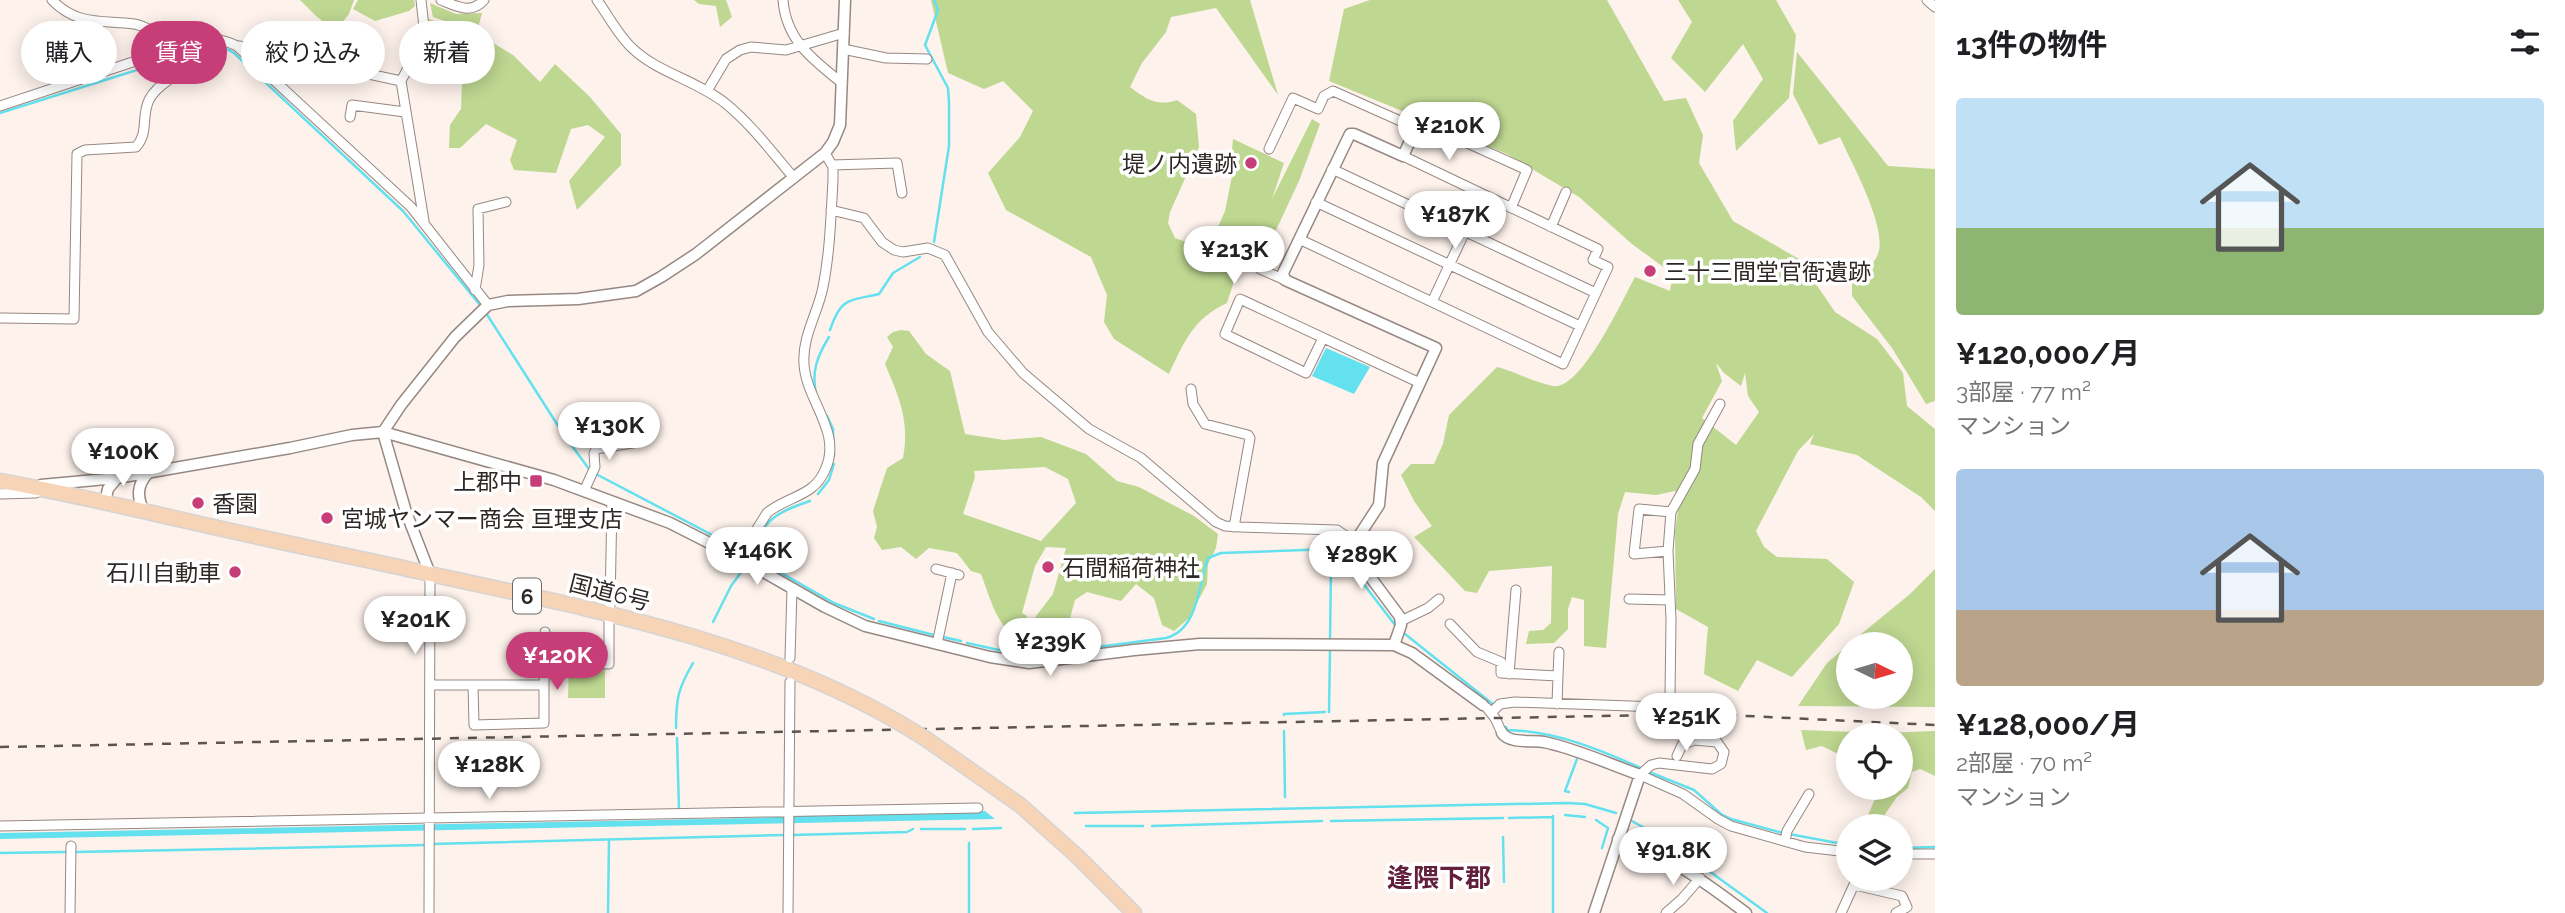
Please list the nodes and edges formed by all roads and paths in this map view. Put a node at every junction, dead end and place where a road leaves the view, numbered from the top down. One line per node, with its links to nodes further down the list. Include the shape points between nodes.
1 (52, 0): 11 (street, via 86,20)
2 (421, 0): 10 (street)
3 (440, 0): 4 (street, via 466,9)
4 (484, 0)
5 (597, 0): 23 (street, via 631,47)
6 (783, 0): 15 (street, via 789,31)
7 (845, 0): 12 (street)
8 (1927, 0): 9 (street)
9 (1935, 7)
10 (423, 21)
11 (131, 24)
12 (844, 33): 15 (street); 16 (street)
13 (227, 41): 14 (street)
14 (237, 46): 19 (street); 41 (street)
15 (801, 46): 20 (street); 23 (street, via 740,50 726,59)
16 (843, 49): 17 (street, via 886,58); 20 (street)
17 (927, 59)
18 (131, 63): 24 (street)
19 (399, 80)
20 (842, 83): 29 (street, via 840,125)
21 (166, 84): 52 (street, via 149,101 144,134 136,147 97,148 77,154 74,319)
22 (402, 84): 25 (street)
23 (707, 91): 33 (street, via 758,136)
24 (0, 106)
25 (405, 112): 26 (street, via 352,105); 41 (street)
26 (350, 117)
27 (1416, 128): 28 (street, via 1333,91 1324,96 1318,109 1293,98); 30 (street); 39 (street, via 1434,136 1445,133 1527,170)
28 (1269, 149)
29 (825, 153): 31 (street); 33 (street)
30 (1403, 156): 32 (street, via 1350,134); 36 (street)
31 (832, 165): 35 (street, via 897,163); 40 (street)
32 (1332, 169): 38 (street); 43 (street)
33 (794, 178): 51 (street, via 696,254 636,291)
34 (1566, 192): 42 (street)
35 (902, 193)
36 (1482, 194): 39 (street); 43 (street)
37 (506, 202): 48 (street, via 478,209)
38 (1316, 202): 44 (street); 45 (street)
39 (1511, 208): 42 (street)
40 (831, 210): 68 (street, via 864,218 881,242 894,250 928,248 946,254 988,332 1023,373 1089,429 1141,458 1206,515); 71 (street, via 823,288 804,344 803,363 828,433 830,454 814,488 767,513)
41 (424, 223): 48 (street)
42 (1551, 227): 49 (street, via 1598,249 1593,260 1608,267)
43 (1465, 231): 45 (street); 49 (street)
44 (1299, 239): 47 (street, via 1283,273); 50 (street)
45 (1449, 265): 50 (street); 53 (street)
46 (1260, 270): 47 (street)
47 (1285, 280): 55 (street, via 1436,348)
48 (475, 290): 51 (street)
49 (1596, 293): 53 (street)
50 (1432, 302): 53 (street, via 1563,364)
51 (488, 305): 58 (street, via 455,337)
52 (0, 318)
53 (1580, 326)
54 (1323, 338): 54 (street, via 1240,299 1225,334 1306,373); 55 (street)
55 (1420, 383): 69 (street, via 1383,463 1379,505)
56 (1191, 389): 68 (street, via 1193,404 1205,424 1250,438)
57 (1720, 404): 67 (street, via 1699,444 1695,469)
58 (383, 432): 60 (street); 63 (street); 73 (street)
59 (644, 441): 63 (street, via 596,449 595,467)
60 (148, 473): 61 (street); 66 (street, via 138,491)
61 (117, 478): 62 (street); 64 (street)
62 (3, 486): 64 (highway, 国道6号 / 6)
63 (584, 491): 65 (street)
64 (105, 502): 66 (highway, 国道6号 / 6)
65 (612, 502): 71 (street, via 670,523); 79 (street)
66 (143, 510): 73 (highway, 国道6号 / 6)
67 (1671, 512): 70 (street); 70 (street, via 1639,509 1634,554)
68 (1234, 527): 69 (street, via 1337,530)
69 (1355, 542): 81 (street, via 1357,559)
70 (1668, 551): 78 (street)
71 (739, 558): 74 (street)
72 (936, 569): 84 (street, via 956,574)
73 (429, 574): 92 (street); 116 (highway, 国道6号 / 6, bridge, via 610,614 724,646 822,683 926,739 1020,805)
74 (792, 589): 84 (street, via 864,626); 87 (street)
75 (1516, 590): 89 (street)
76 (1439, 599): 81 (street)
77 (1629, 599): 78 (street)
78 (1670, 600): 95 (street, via 1670,695 1664,704)
79 (610, 606)
80 (609, 621): 88 (street, via 609,664)
81 (1401, 621): 85 (street)
82 (1450, 624): 89 (street, via 1477,652 1501,662 1501,673)
83 (545, 632): 88 (street)
84 (937, 644): 85 (street, via 1029,663 1200,644)
85 (1394, 645): 96 (street, via 1412,653)
86 (1559, 652): 90 (street)
87 (790, 658)
88 (545, 662): 94 (street)
89 (1509, 674): 90 (street)
90 (1558, 676): 95 (street)
91 (790, 682): 101 (street)
92 (430, 685): 93 (street); 102 (street)
93 (473, 685): 94 (street); 94 (street, via 474,725 544,723)
94 (544, 685)
95 (1557, 704): 96 (street, via 1529,701)
96 (1488, 709): 97 (street)
97 (1502, 733): 98 (street, via 1509,740 1562,746)
98 (1643, 771): 98 (street, via 1656,759 1671,760 1682,745 1694,740 1719,743 1724,749 1718,767 1709,770 1659,763); 104 (street); 105 (street, via 1718,820)
99 (1809, 794): 105 (street)
100 (978, 808): 101 (street)
101 (790, 817): 102 (street); 115 (street)
102 (429, 818): 103 (street); 114 (street)
103 (0, 826)
104 (1618, 839): 110 (street, via 1656,853); 117 (street)
105 (1785, 841): 107 (street)
106 (71, 846): 113 (street)
107 (1836, 850)
108 (1913, 854): 109 (street)
109 (1935, 854)
110 (1700, 878): 118 (street); 119 (street)
111 (1852, 891): 120 (street)
112 (1886, 891): 121 (street, via 1902,896 1907,907)
113 (70, 913)
114 (429, 913)
115 (789, 913)
116 (1134, 913)
117 (1594, 913)
118 (1666, 913)
119 (1746, 913)
120 (1841, 913)
121 (1896, 913)

